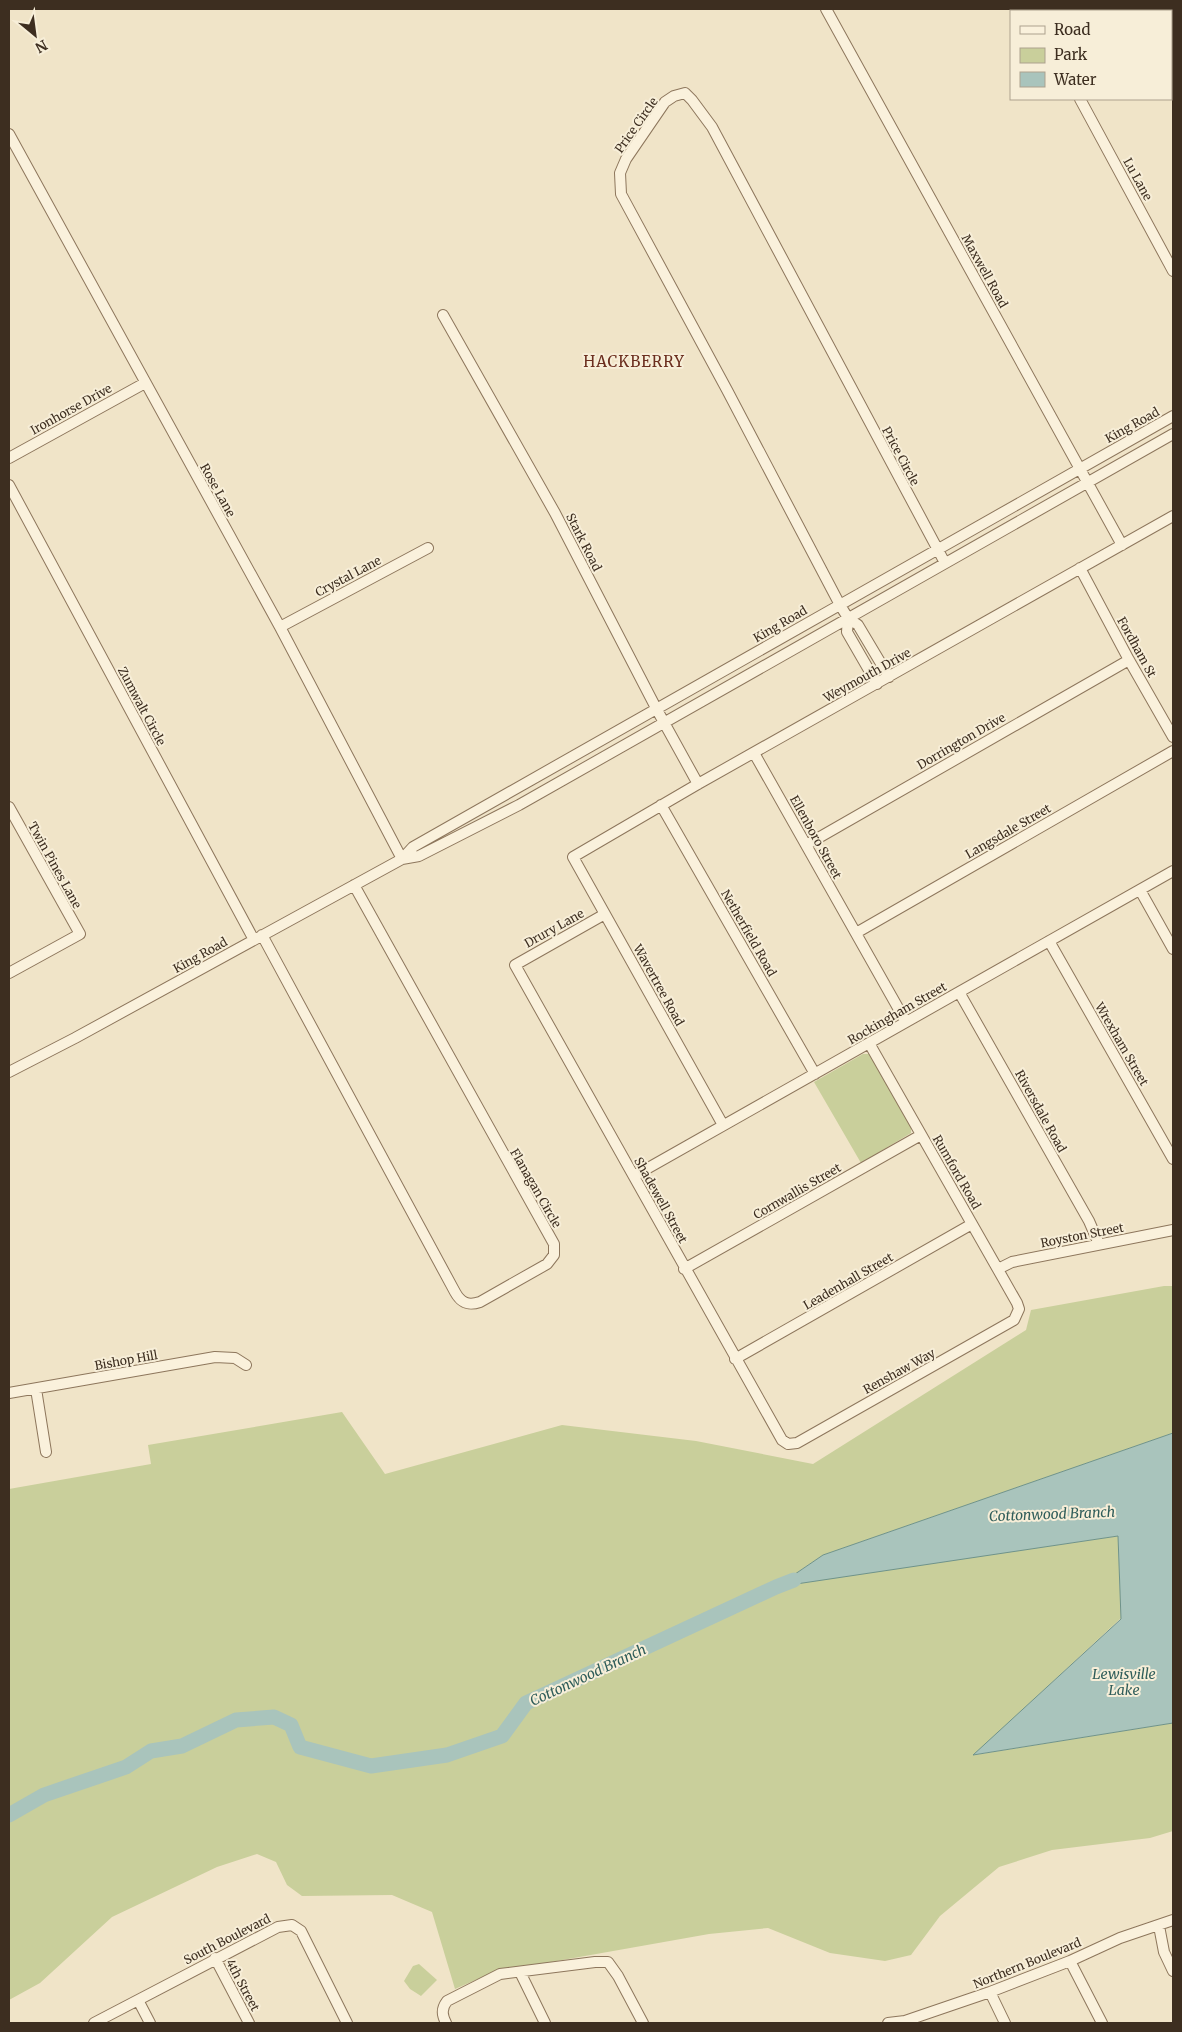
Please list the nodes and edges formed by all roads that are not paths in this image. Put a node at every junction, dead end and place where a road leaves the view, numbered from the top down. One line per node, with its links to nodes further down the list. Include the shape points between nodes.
1 (826, 9): 10 (street, Maxwell Road)
2 (1084, 100): 4 (street, Lu Lane)
3 (9, 134): 6 (street, Rose Lane)
4 (1173, 271)
5 (443, 316): 27 (street, Stark Road, via 555,513)
6 (145, 383): 9 (street, Ironhorse Drive); 21 (street, Rose Lane)
7 (1173, 416): 10 (street, King Road)
8 (1173, 434): 11 (street, King Road)
9 (9, 458)
10 (1079, 468): 11 (street, Maxwell Road); 16 (street, King Road)
11 (1087, 482): 14 (street, Maxwell Road); 17 (street, King Road)
12 (9, 485): 45 (street, Zumwalt Circle)
13 (1172, 520): 14 (street, Weymouth Drive)
14 (1122, 545): 18 (street, Weymouth Drive)
15 (428, 548): 21 (street, Crystal Lane)
16 (937, 550): 17 (street, Price Circle); 19 (street, King Road); 19 (street, Price Circle, via 712,128 685,93 674,96 666,102 626,159 620,173 621,194)
17 (945, 563): 20 (street, King Road)
18 (1080, 568): 24 (street, Fordham St); 25 (street, Weymouth Drive)
19 (840, 605): 20 (street); 22 (street, King Road)
20 (848, 618): 23 (street, King Road); 25 (street, via 858,625); 26 (street, via 847,632)
21 (280, 627): 39 (street, Rose Lane)
22 (784, 636): 23 (street); 27 (street, King Road)
23 (791, 650): 28 (street, King Road)
24 (1129, 660): 29 (street, Fordham St); 37 (street, Dorrington Drive)
25 (890, 677): 26 (street, Weymouth Drive)
26 (877, 684): 31 (street, Weymouth Drive)
27 (656, 708): 28 (street, Stark Road); 32 (street, King Road)
28 (664, 722): 33 (street, King Road); 34 (street, Stark Road)
29 (1173, 737)
30 (1173, 751): 44 (street, Langsdale Street)
31 (754, 753): 34 (street, Weymouth Drive); 37 (street, Ellenboro Street)
32 (567, 759): 33 (street); 39 (street, King Road, via 413,847)
33 (574, 773): 39 (street, King Road, via 419,856)
34 (698, 784): 35 (street, Weymouth Drive)
35 (661, 805): 38 (street, Weymouth Drive); 54 (street, Netherfield Road)
36 (9, 807): 49 (street, Twin Pines Lane, via 80,934)
37 (806, 845): 44 (street, Ellenboro Street)
38 (573, 857): 43 (street, Wavertree Road)
39 (402, 859): 41 (street, King Road)
40 (1173, 871): 42 (street, Rockingham Street)
41 (354, 885): 45 (street, King Road); 45 (street, Flanagan Circle, via 554,1244 554,1254 547,1264 480,1302 467,1304 454,1292)
42 (1140, 890): 46 (street, Rockingham Street); 47 (street)
43 (605, 914): 48 (street, Drury Lane); 55 (street, Wavertree Road)
44 (856, 933): 51 (street, Ellenboro Street)
45 (258, 938): 53 (street, King Road)
46 (1049, 941): 50 (street, Rockingham Street); 57 (street, Wrexham Street)
47 (1173, 949)
48 (515, 965): 58 (street, Shadewell Street)
49 (9, 973)
50 (959, 992): 51 (street, Rockingham Street); 61 (street, Riversdale Road, via 1089,1220)
51 (906, 1022): 52 (street, Rockingham Street)
52 (869, 1043): 54 (street, Rockingham Street); 56 (street, Rumford Road)
53 (9, 1072)
54 (815, 1074): 55 (street, Rockingham Street)
55 (723, 1125): 58 (street, Rockingham Street)
56 (921, 1134): 59 (street, Rumford Road); 62 (street, Cornwallis Street)
57 (1173, 1159)
58 (634, 1176): 62 (street, Shadewell Street)
59 (972, 1224): 63 (street, Rumford Road); 65 (street, Leadenhall Street)
60 (1173, 1230): 61 (street, Royston Street)
61 (1099, 1244): 63 (street, Royston Street, via 1012,1262)
62 (684, 1269): 65 (street, Shadewell Street)
63 (998, 1269): 64 (street, Rumford Road, via 1018,1303)
64 (1018, 1313): 69 (street, Renshaw Way, via 1014,1320 797,1443)
65 (735, 1359): 69 (street, Shadewell Street, via 782,1440)
66 (246, 1365): 67 (street, Bishop Hill, via 235,1358 215,1357)
67 (36, 1389): 68 (street, Bishop Hill); 70 (street)
68 (9, 1393)
69 (788, 1444)
70 (46, 1452)
71 (1173, 1920): 72 (street, Northern Boulevard)
72 (1158, 1926): 74 (street, Northern Boulevard, via 1120,1938); 75 (street, via 1164,1952)
73 (215, 1958): 78 (street, South Boulevard); 82 (street, 4th Street); 83 (street, South Boulevard, via 278,1927 292,1925 301,1931)
74 (1070, 1961): 77 (street, Northern Boulevard); 89 (street)
75 (1173, 1971)
76 (520, 1972): 84 (street, via 500,1974 447,2001 442,2014); 85 (street); 86 (street, via 608,1962)
77 (990, 1992): 79 (street, Northern Boulevard); 88 (street)
78 (138, 2000): 80 (street, South Boulevard); 81 (street)
79 (906, 2022): 87 (street, Northern Boulevard)
80 (94, 2023)
81 (150, 2023)
82 (249, 2023)
83 (347, 2023)
84 (446, 2023)
85 (546, 2023)
86 (643, 2023)
87 (888, 2023)
88 (1005, 2023)
89 (1102, 2023)

